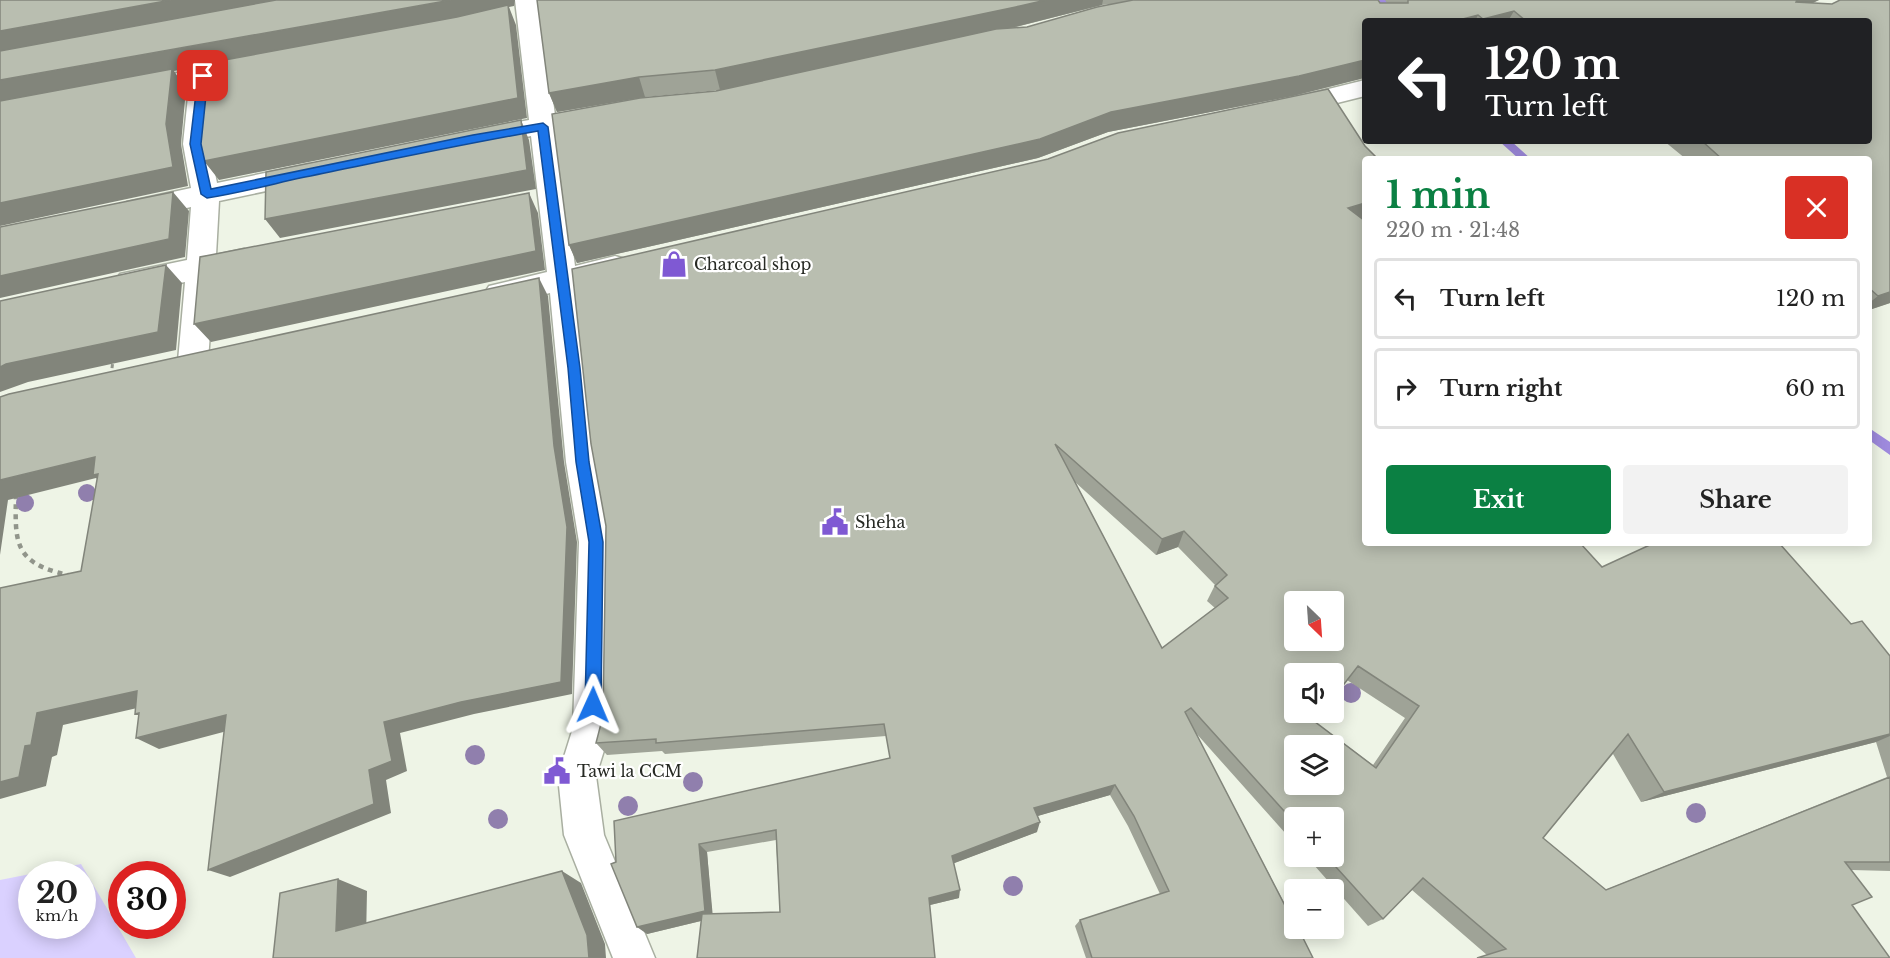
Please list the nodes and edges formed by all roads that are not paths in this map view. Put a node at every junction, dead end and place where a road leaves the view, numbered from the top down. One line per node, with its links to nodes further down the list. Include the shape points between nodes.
1 (529, 9): 8 (street)
2 (272, 63): 3 (street)
3 (203, 76): 5 (street); 11 (street, via 196,144)
4 (1362, 89): 7 (street)
5 (111, 94)
6 (624, 111): 8 (street)
7 (1261, 112)
8 (543, 127): 9 (street); 16 (street, via 538,202)
9 (462, 141)
10 (328, 169): 11 (street)
11 (207, 194): 12 (street); 15 (street)
12 (111, 214)
13 (271, 255): 15 (street)
14 (640, 261): 16 (street)
15 (202, 266): 17 (street); 19 (street, via 204,358)
16 (561, 280): 18 (street); 20 (street, via 582,462 596,542 592,728 577,776 584,835)
17 (100, 288)
18 (474, 299)
19 (162, 368)
20 (634, 958)

